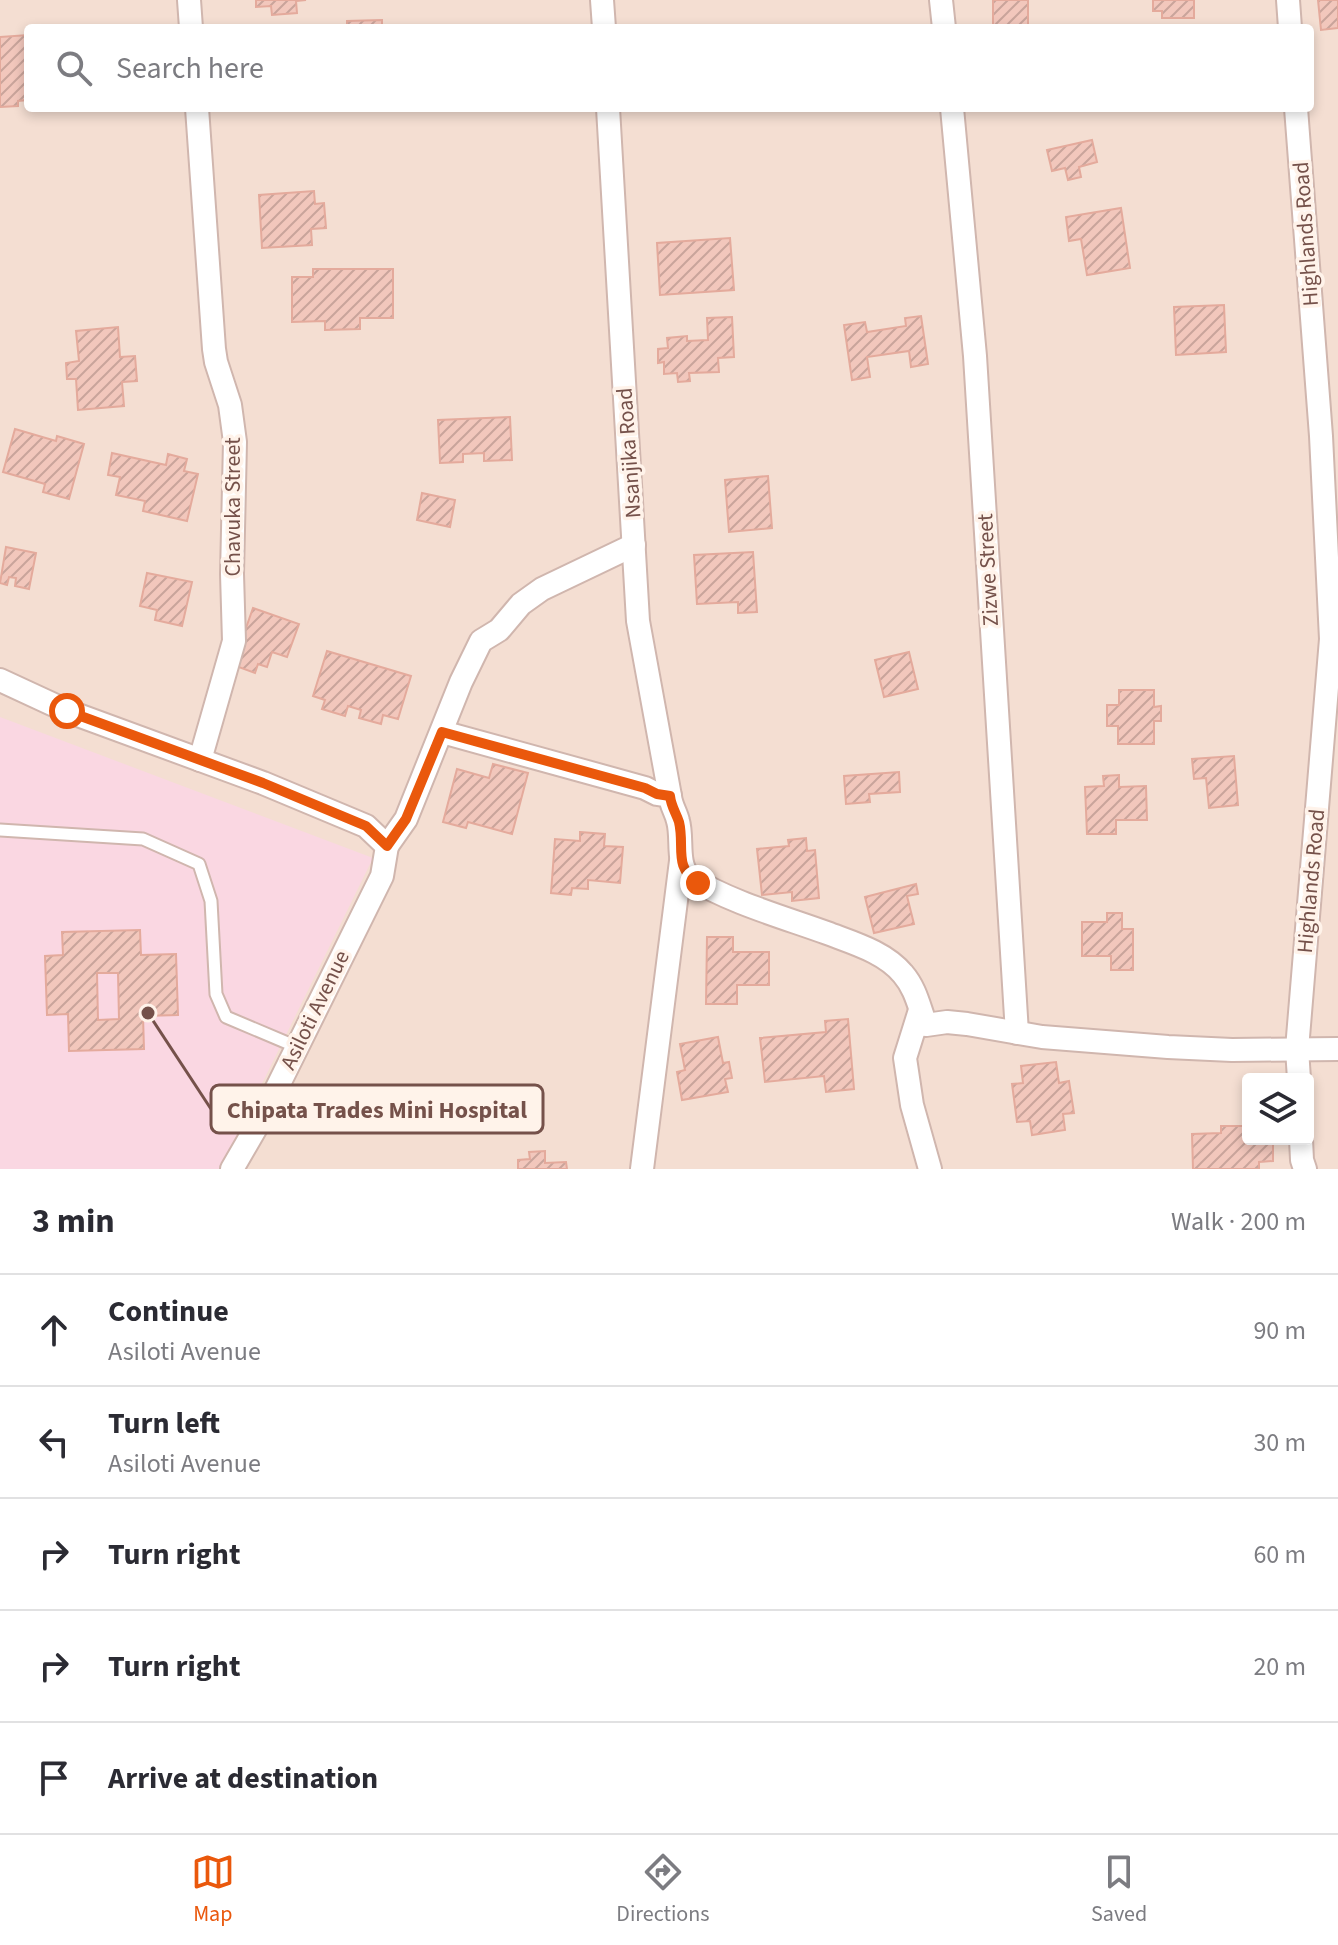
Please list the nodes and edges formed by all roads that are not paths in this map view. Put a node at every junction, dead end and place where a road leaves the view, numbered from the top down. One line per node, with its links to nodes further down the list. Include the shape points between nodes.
1 (189, 0): 5 (street)
2 (602, 0): 6 (street)
3 (941, 0): 7 (street)
4 (1288, 0): 8 (street)
5 (191, 24)
6 (604, 24)
7 (944, 24)
8 (1290, 24)
9 (197, 112): 16 (street, Chavuka Street, via 214,349 235,442 234,641)
10 (608, 112): 13 (street, Nsanjika Road)
11 (952, 112): 22 (street, Zizwe Street, via 975,356)
12 (1296, 112): 24 (street, Highlands Road, via 1331,639)
13 (634, 545): 15 (street, Asiloti Avenue, via 542,589 481,641); 17 (street, Nsanjika Road, via 638,621)
14 (0, 680): 16 (street)
15 (442, 732): 17 (street); 19 (street, Asiloti Avenue, via 406,819)
16 (200, 760): 19 (street, via 366,826)
17 (670, 796): 20 (street, Nsanjika Road)
18 (0, 830): 23 (lane, via 143,839 199,864 211,901 216,994 226,1017)
19 (387, 846): 23 (street, Asiloti Avenue, via 382,876)
20 (682, 859): 21 (street, via 689,877 713,891 880,956 903,975); 29 (street)
21 (920, 1010): 22 (street, via 926,1025 947,1022); 30 (street, via 905,1058)
22 (1017, 1033): 24 (street, via 1168,1047)
23 (297, 1047): 28 (street, Asiloti Avenue)
24 (1297, 1049): 25 (street); 26 (street, Highlands Road)
25 (1338, 1049)
26 (1299, 1073)
27 (1301, 1145): 31 (street)
28 (232, 1169)
29 (642, 1169)
30 (930, 1169)
31 (1305, 1169)

